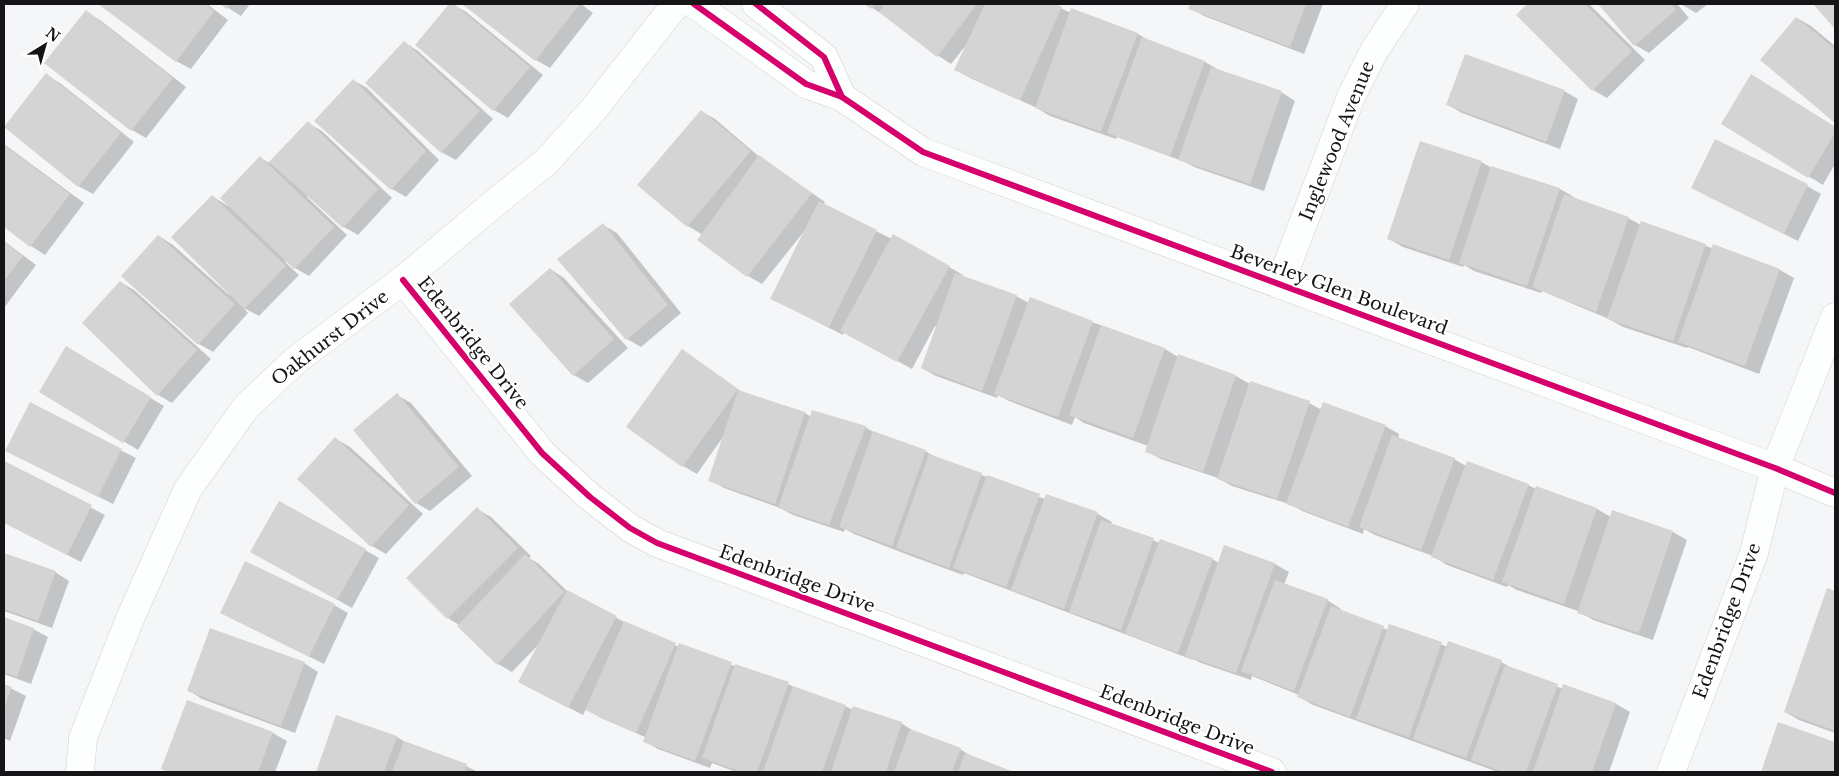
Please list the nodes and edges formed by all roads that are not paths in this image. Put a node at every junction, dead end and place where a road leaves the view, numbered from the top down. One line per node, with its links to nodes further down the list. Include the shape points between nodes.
1 (676, 4): 6 (street, Oakhurst Drive, via 593,110 546,162)
2 (694, 4): 5 (street, Beverley Glen Boulevard, via 806,84)
3 (756, 4): 5 (street, via 824,57)
4 (1405, 4): 7 (street, Inglewood Avenue, via 1374,51 1351,97)
5 (842, 96): 7 (street, Beverley Glen Boulevard, via 923,152)
6 (403, 280): 11 (street, Oakhurst Drive, via 294,361 246,407 188,489 129,621 83,738); 12 (street, Edenbridge Drive, via 542,453 630,528 657,543)
7 (1280, 284): 9 (street, Beverley Glen Boulevard)
8 (1835, 317): 9 (street, Edenbridge Drive)
9 (1775, 468): 10 (street, Beverley Glen Boulevard); 13 (street, Edenbridge Drive, via 1754,552)
10 (1835, 493)
11 (80, 772)
12 (1272, 772)
13 (1671, 772)

